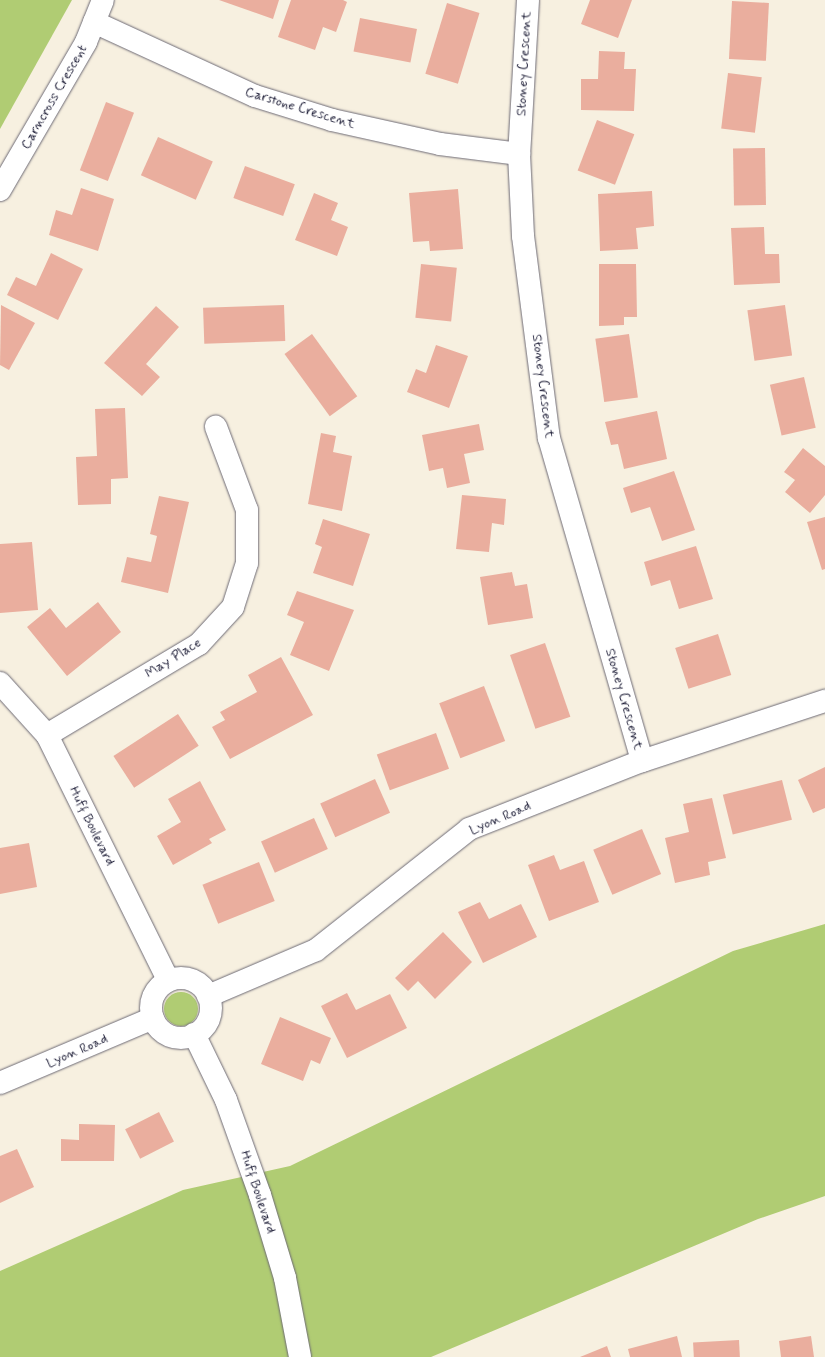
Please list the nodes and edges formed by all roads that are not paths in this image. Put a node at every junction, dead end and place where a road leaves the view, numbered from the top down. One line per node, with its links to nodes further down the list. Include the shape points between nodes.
1 (103, 0): 3 (street, Carncross Crescent)
2 (528, 0): 4 (street, Stoney Crescent)
3 (94, 22): 4 (street, Carstone Crescent, via 255,96 332,120 440,144); 5 (street, Carncross Crescent)
4 (519, 154): 10 (street, Stoney Crescent, via 523,236 549,438)
5 (0, 190)
6 (216, 427): 9 (street, May Place, via 247,510 247,563 233,607 199,644)
7 (0, 683): 9 (street, Huff Boulevard)
8 (825, 701): 10 (street, Lyon Road)
9 (47, 735): 11 (street, Huff Boulevard)
10 (642, 761): 12 (street, Lyon Road, via 469,829 316,950)
11 (168, 980): 12 (street, via 187,978 203,988); 13 (street, via 154,994)
12 (208, 996): 14 (street, via 210,1016)
13 (153, 1018): 14 (street, via 169,1035 179,1038); 15 (street, Lyon Road)
14 (194, 1034): 16 (street, Huff Boulevard, via 226,1100 260,1195 285,1278)
15 (0, 1084)
16 (300, 1357)

